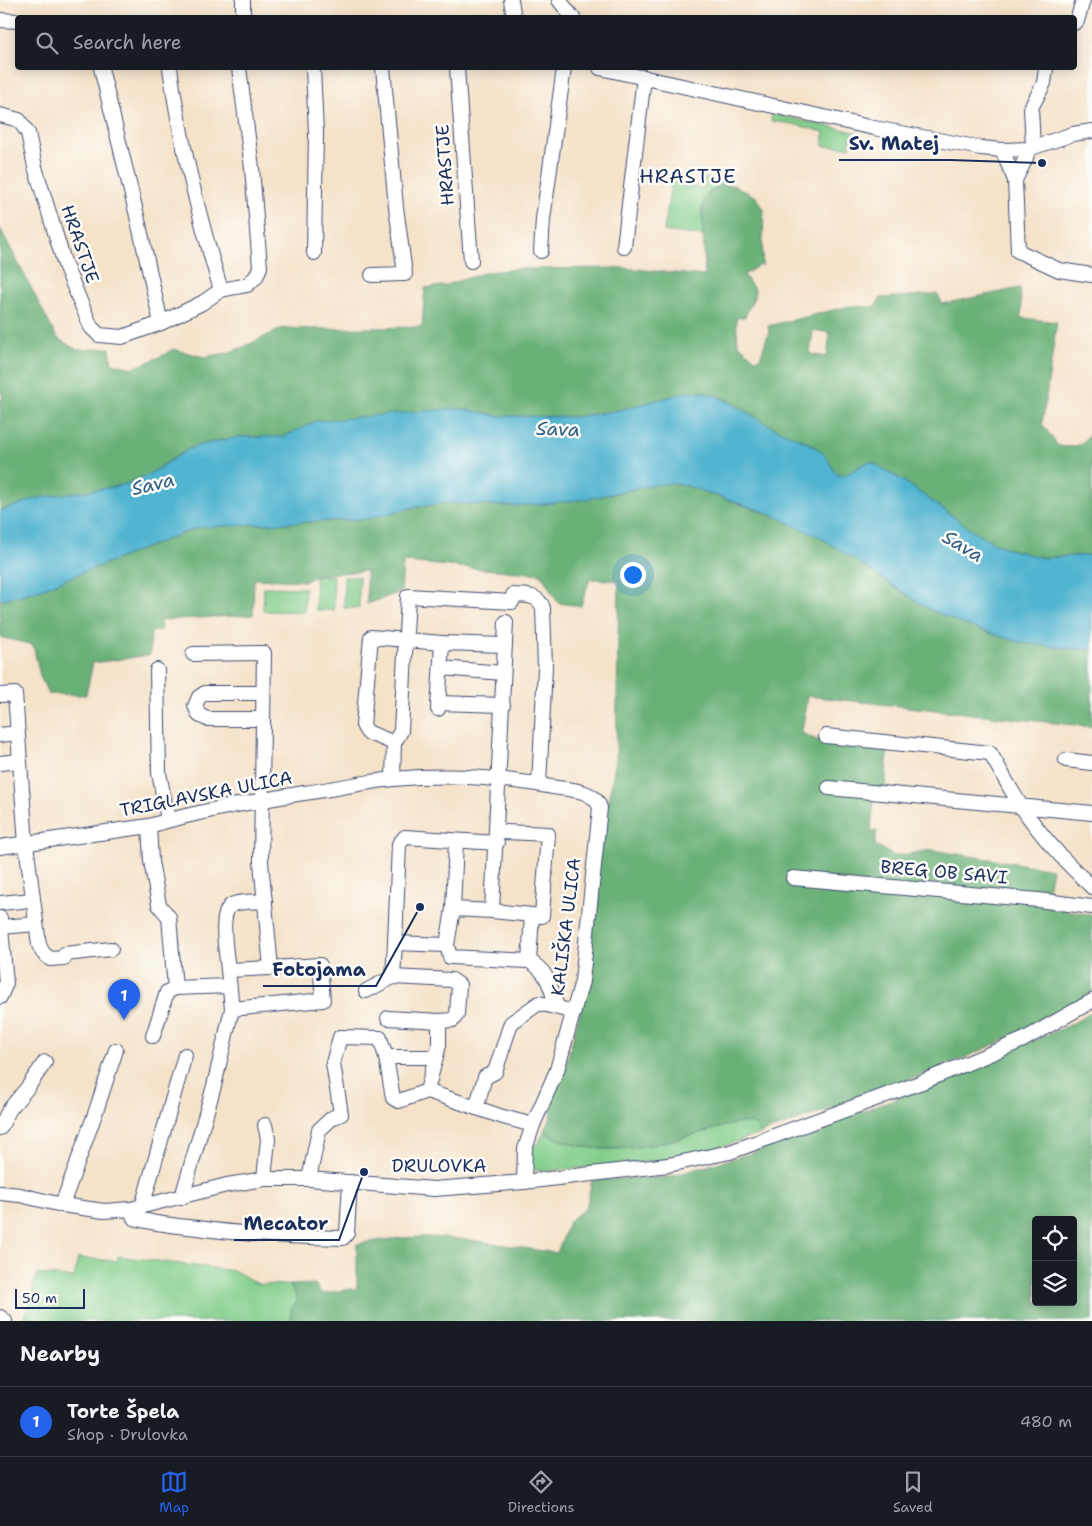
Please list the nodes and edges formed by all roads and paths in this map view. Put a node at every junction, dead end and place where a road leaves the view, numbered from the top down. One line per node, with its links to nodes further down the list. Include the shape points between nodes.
1 (243, 0): 5 (street)
2 (511, 0): 6 (street)
3 (559, 0): 7 (street)
4 (1083, 0): 9 (street)
5 (243, 15)
6 (514, 15)
7 (571, 15)
8 (0, 20): 10 (street)
9 (1077, 20)
10 (15, 21)
11 (100, 70): 33 (street)
12 (170, 70): 32 (street, via 191,180)
13 (239, 70): 32 (street, HRASTJE, via 260,267 256,277 247,285)
14 (313, 70): 28 (street, via 316,132)
15 (383, 70): 30 (street, via 405,274)
16 (457, 70): 29 (street, HRASTJE)
17 (564, 70): 27 (street)
18 (613, 70): 20 (street)
19 (1046, 70): 23 (street, via 1044,83 1030,108)
20 (633, 73): 24 (street, via 874,128); 26 (street)
21 (0, 115): 33 (street, HRASTJE, via 19,120 28,133 65,265 91,327 99,335 122,337)
22 (1092, 131): 23 (street)
23 (1030, 148): 24 (street); 25 (street)
24 (1002, 150): 25 (street)
25 (1015, 180): 31 (street, via 1018,251 1060,270)
26 (624, 247)
27 (541, 250)
28 (314, 252)
29 (471, 261)
30 (372, 275)
31 (1092, 275)
32 (221, 290): 33 (street, HRASTJE)
33 (161, 323)
34 (506, 622): 37 (street)
35 (405, 640): 36 (street); 49 (street, via 401,731); 49 (street, via 370,637 364,725 367,732); 56 (street, via 408,596 512,602 513,595 533,596 540,602 543,608 545,668)
36 (442, 643): 37 (street); 39 (street)
37 (505, 646): 41 (street)
38 (193, 654): 42 (street, via 264,653)
39 (441, 668): 41 (street); 44 (street, via 438,706)
40 (157, 670): 61 (street, via 159,773)
41 (503, 673): 44 (street)
42 (262, 693): 45 (street); 45 (street, via 205,693 195,706 199,715 207,719)
43 (0, 695): 46 (street, via 15,694)
44 (503, 705): 55 (street)
45 (262, 719): 58 (street)
46 (17, 733): 47 (street); 51 (street)
47 (0, 735)
48 (826, 736): 59 (street, via 990,753)
49 (394, 743): 54 (street)
50 (1066, 760): 53 (street)
51 (20, 761): 52 (street); 65 (street)
52 (0, 763)
53 (1092, 763)
54 (393, 779): 55 (street, KALIŠKA ULICA, via 446,776); 58 (street, TRIGLAVSKA ULICA)
55 (499, 780): 56 (street, KALIŠKA ULICA); 63 (street)
56 (539, 784): 93 (street, KALIŠKA ULICA, via 588,793 598,801 600,808 582,981)
57 (829, 788): 59 (street)
58 (262, 800): 61 (street, TRIGLAVSKA ULICA); 70 (street, via 261,862)
59 (1021, 806): 60 (street); 68 (street, via 1061,856)
60 (1092, 813)
61 (168, 820): 62 (street, TRIGLAVSKA ULICA)
62 (149, 826): 65 (street, TRIGLAVSKA ULICA); 87 (street, via 159,905 169,917)
63 (497, 838): 64 (street, KALIŠKA ULICA); 74 (street); 75 (street, KALIŠKA ULICA, via 506,832 548,834 542,916)
64 (456, 841): 73 (street); 78 (street, KALIŠKA ULICA, via 405,837 399,844)
65 (26, 844): 66 (street, TRIGLAVSKA ULICA); 69 (street)
66 (0, 847)
67 (793, 878): 72 (street, BREG OB SAVI)
68 (1092, 887)
69 (33, 900): 71 (street); 77 (street)
70 (265, 901): 82 (street); 83 (street, via 233,904 227,909 224,920)
71 (0, 902)
72 (1092, 907)
73 (453, 909): 74 (street, KALIŠKA ULICA); 80 (street)
74 (492, 911): 75 (street, KALIŠKA ULICA)
75 (532, 915): 81 (street, KALIŠKA ULICA)
76 (0, 923): 77 (street); 89 (street, via 6,983)
77 (36, 924): 79 (street, via 38,944 50,959 64,958 65,954)
78 (395, 943): 80 (street, KALIŠKA ULICA); 84 (street)
79 (111, 949)
80 (449, 951): 81 (street, KALIŠKA ULICA); 85 (street)
81 (529, 961): 91 (street, via 546,975)
82 (271, 968): 83 (street); 92 (street, via 320,965 323,1000)
83 (228, 970): 86 (street)
84 (393, 977): 85 (street); 88 (street)
85 (452, 980): 95 (street, via 459,985 457,1014 454,1020)
86 (229, 986): 87 (street); 92 (street)
87 (175, 988): 96 (street, via 167,992)
88 (366, 991)
89 (0, 997)
90 (1092, 1001): 110 (street, DRULOVKA, via 988,1056 730,1152 668,1165)
91 (557, 1007): 93 (street); 103 (street, via 539,1002 511,1023 495,1072 485,1077)
92 (232, 1009): 112 (street)
93 (574, 1012): 105 (street, KALIŠKA ULICA, via 557,1070)
94 (388, 1018): 95 (street)
95 (439, 1021): 100 (street, via 439,1046)
96 (153, 1036)
97 (116, 1050): 113 (street)
98 (185, 1055): 114 (street)
99 (386, 1057): 100 (street); 102 (street, via 393,1098 399,1101); 108 (street, via 380,1038 340,1037 333,1063 341,1114 319,1130)
100 (434, 1057): 102 (street)
101 (45, 1062): 106 (street, via 8,1110)
102 (427, 1091): 103 (street)
103 (476, 1108): 105 (street)
104 (265, 1125): 107 (street, via 268,1139)
105 (533, 1125): 110 (street, KALIŠKA ULICA, via 525,1149)
106 (0, 1128)
107 (264, 1179): 108 (street, DRULOVKA); 112 (street, DRULOVKA)
108 (309, 1179): 109 (street, DRULOVKA)
109 (350, 1182): 110 (street, DRULOVKA, via 434,1189); 114 (street, via 347,1233 343,1238 236,1233 150,1222 134,1218)
110 (524, 1182)
111 (0, 1193): 113 (street, DRULOVKA)
112 (182, 1197): 114 (street, DRULOVKA)
113 (62, 1205): 114 (street, DRULOVKA, via 104,1211)
114 (137, 1208)
115 (0, 1317): 116 (street)
116 (5, 1321)

